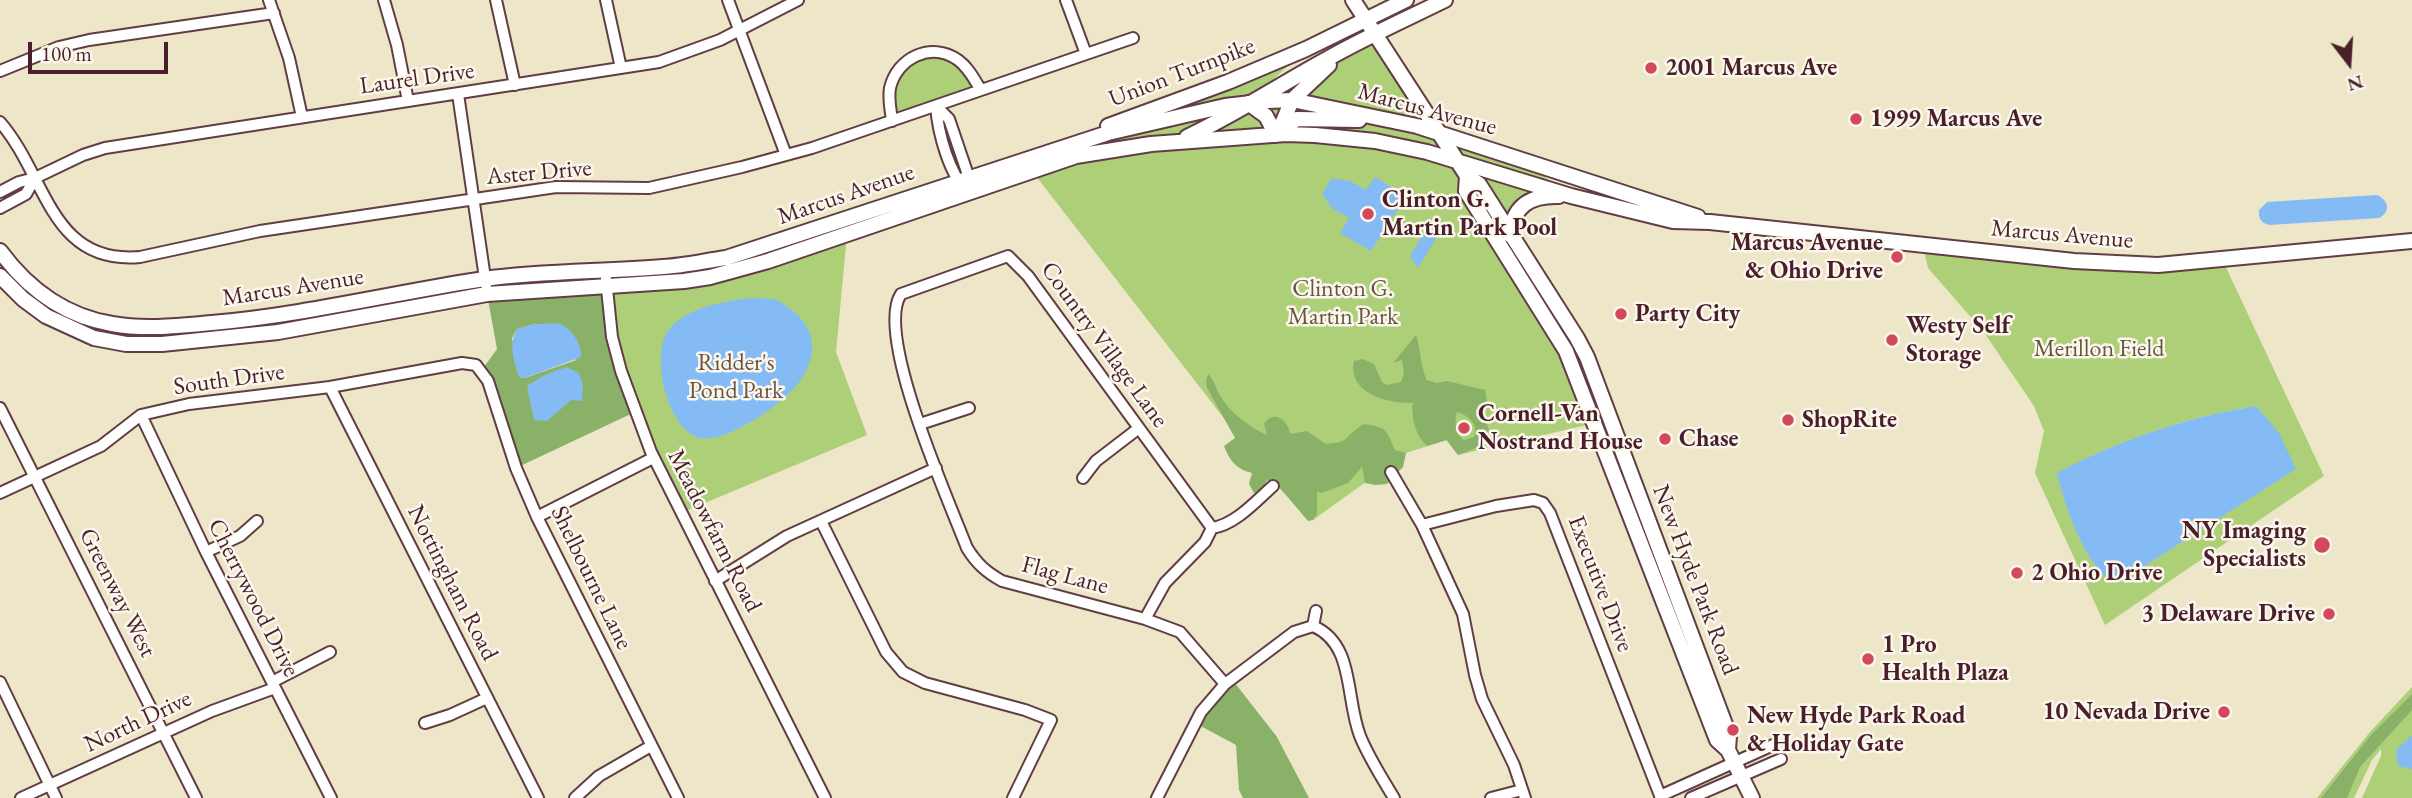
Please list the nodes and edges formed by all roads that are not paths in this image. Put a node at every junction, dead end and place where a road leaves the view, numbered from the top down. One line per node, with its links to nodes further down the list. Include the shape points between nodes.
1 (269, 0): 11 (street)
2 (384, 0): 25 (street)
3 (496, 0): 21 (street)
4 (607, 0): 19 (street)
5 (728, 0): 13 (street)
6 (798, 0): 13 (street, Laurel Drive)
7 (1066, 0): 17 (street)
8 (1353, 0): 12 (main road, New Hyde Park Road)
9 (1406, 0): 12 (main road, Union Turnpike)
10 (1445, 0): 14 (main road, Union Turnpike)
11 (274, 13): 20 (street, via 79,42); 28 (street)
12 (1367, 20): 14 (main road, New Hyde Park Road); 18 (main road, Union Turnpike)
13 (740, 31): 19 (street, Laurel Drive, via 685,55); 35 (street)
14 (1375, 34): 16 (main road, Union Turnpike); 32 (main road, New Hyde Park Road)
15 (1133, 38): 17 (street, Aster Drive)
16 (1353, 45): 24 (main road); 26 (main road, Union Turnpike)
17 (1086, 54): 22 (street, Aster Drive)
18 (1275, 62): 26 (main road, via 1273,75); 40 (main road, Union Turnpike)
19 (621, 68): 21 (street, Laurel Drive)
20 (0, 71)
21 (515, 85): 23 (street, Laurel Drive)
22 (981, 90): 27 (street, Aster Drive); 29 (street, via 968,69 952,57 940,52 918,55 902,64 893,79 889,95)
23 (458, 94): 25 (street, Laurel Drive); 44 (street)
24 (1293, 100): 26 (main road, Marcus Avenue); 31 (main road, Marcus Avenue); 33 (main road)
25 (408, 101): 28 (street, Laurel Drive)
26 (1248, 103): 33 (main road); 34 (main road, Union Turnpike); 40 (main road, Marcus Avenue, via 1108,133)
27 (936, 106): 29 (street, Aster Drive); 40 (street, via 949,120)
28 (302, 117): 39 (street, Laurel Drive, via 105,148)
29 (892, 121): 35 (street, Aster Drive)
30 (0, 122): 39 (street, Aster Drive)
31 (1402, 122): 32 (main road, Marcus Avenue); 33 (main road, via 1301,118 1292,121)
32 (1439, 132): 36 (main road, Marcus Avenue); 37 (main road, New Hyde Park Road)
33 (1281, 135): 34 (main road, Marcus Avenue); 37 (main road, Marcus Avenue, via 1375,141)
34 (1179, 141): 42 (main road, Marcus Avenue, via 1076,156)
35 (786, 155): 44 (street, Aster Drive, via 649,188 556,187)
36 (1511, 157): 37 (main road, via 1482,156); 46 (main road, Marcus Avenue)
37 (1459, 163): 38 (main road, New Hyde Park Road); 43 (main road, Marcus Avenue)
38 (1467, 176): 47 (main road, New Hyde Park Road, via 1479,184); 88 (main road, New Hyde Park Road, via 1466,191 1566,351 1717,740)
39 (35, 178): 41 (street, Laurel Drive); 44 (street, Aster Drive, via 73,238 95,253 122,259 260,231); 45 (street, Laurel Drive, via 26,194)
40 (963, 180): 42 (street); 50 (main road, Marcus Avenue, via 726,258)
41 (0, 192)
42 (968, 193): 53 (main road, Marcus Avenue, via 737,270 684,281)
43 (1571, 196): 46 (main road, Marcus Avenue, via 1672,221); 47 (main road, via 1551,196 1521,207)
44 (473, 200): 52 (street)
45 (0, 208)
46 (1710, 222): 48 (main road, Marcus Avenue, via 2074,261 2158,265)
47 (1510, 235): 88 (main road, New Hyde Park Road, via 1587,357 1730,735)
48 (2412, 242)
49 (0, 251): 52 (main road, Marcus Avenue, via 12,268 67,311 135,327 262,318)
50 (606, 270): 52 (main road, Marcus Avenue); 53 (street, Meadowfarm Road)
51 (0, 276): 52 (main road, Marcus Avenue, via 46,316 94,338 126,344 278,332)
52 (486, 286): 53 (main road, Marcus Avenue)
53 (607, 286): 61 (street, Meadowfarm Road, via 621,371)
54 (481, 371): 55 (street, South Drive, via 462,363); 68 (street, Shelbourne Lane)
55 (330, 387): 58 (street, South Drive, via 189,404); 82 (street, Nottingham Road)
56 (0, 408): 64 (street, Greenway West)
57 (969, 408): 59 (street)
58 (141, 415): 64 (street, South Drive, via 101,446); 73 (street, Cherrywood Drive)
59 (920, 424): 60 (street, Country Village Lane, via 901,365 895,334 896,301 906,290 1008,256 1028,276); 62 (street, Country Village Lane)
60 (1139, 428): 65 (street, via 1096,461); 72 (street, Country Village Lane)
61 (653, 458): 68 (street); 74 (street, Meadowfarm Road)
62 (936, 468): 70 (street); 76 (street, Flag Lane, via 967,548 986,572 1016,585)
63 (1391, 472): 71 (street)
64 (35, 477): 67 (street, South Drive); 84 (street, Greenway West)
65 (1083, 478)
66 (1273, 486): 72 (street, via 1235,518)
67 (0, 493)
68 (537, 517): 86 (street, Shelbourne Lane)
69 (257, 521): 73 (street, via 240,536)
70 (821, 521): 74 (street, via 787,536); 100 (street, via 886,652 903,672 925,683 1051,720)
71 (1422, 525): 90 (street, via 1463,614 1482,699); 91 (street, Executive Drive, via 1496,506 1534,500 1544,503)
72 (1212, 528): 76 (street, via 1205,542 1165,583)
73 (206, 552): 81 (street, Cherrywood Drive)
74 (715, 581): 99 (street, Meadowfarm Road)
75 (1316, 611): 77 (street)
76 (1145, 618): 80 (street, Flag Lane, via 1180,632)
77 (1313, 626): 80 (street, via 1294,632); 102 (street, via 1333,638 1340,650 1360,736)
78 (330, 652): 81 (street, North Drive)
79 (0, 682): 89 (street)
80 (1225, 684): 101 (street, via 1201,712)
81 (273, 685): 84 (street, North Drive); 95 (street, Cherrywood Drive)
82 (486, 698): 83 (street); 96 (street, Nottingham Road)
83 (425, 723)
84 (164, 734): 89 (street, North Drive); 94 (street, Greenway West)
85 (1773, 745): 88 (street)
86 (651, 746): 97 (street, via 599,776); 98 (street, Shelbourne Lane)
87 (1781, 759): 88 (street)
88 (1734, 763): 91 (street); 104 (street); 105 (main road, New Hyde Park Road)
89 (50, 785): 92 (street, North Drive); 93 (street)
90 (1524, 794): 103 (street)
91 (1660, 797)
92 (21, 798)
93 (56, 798)
94 (196, 798)
95 (331, 798)
96 (538, 798)
97 (575, 798)
98 (678, 798)
99 (825, 798)
100 (1013, 798)
101 (1157, 798)
102 (1394, 798)
103 (1491, 798)
104 (1691, 798)
105 (1752, 798)

